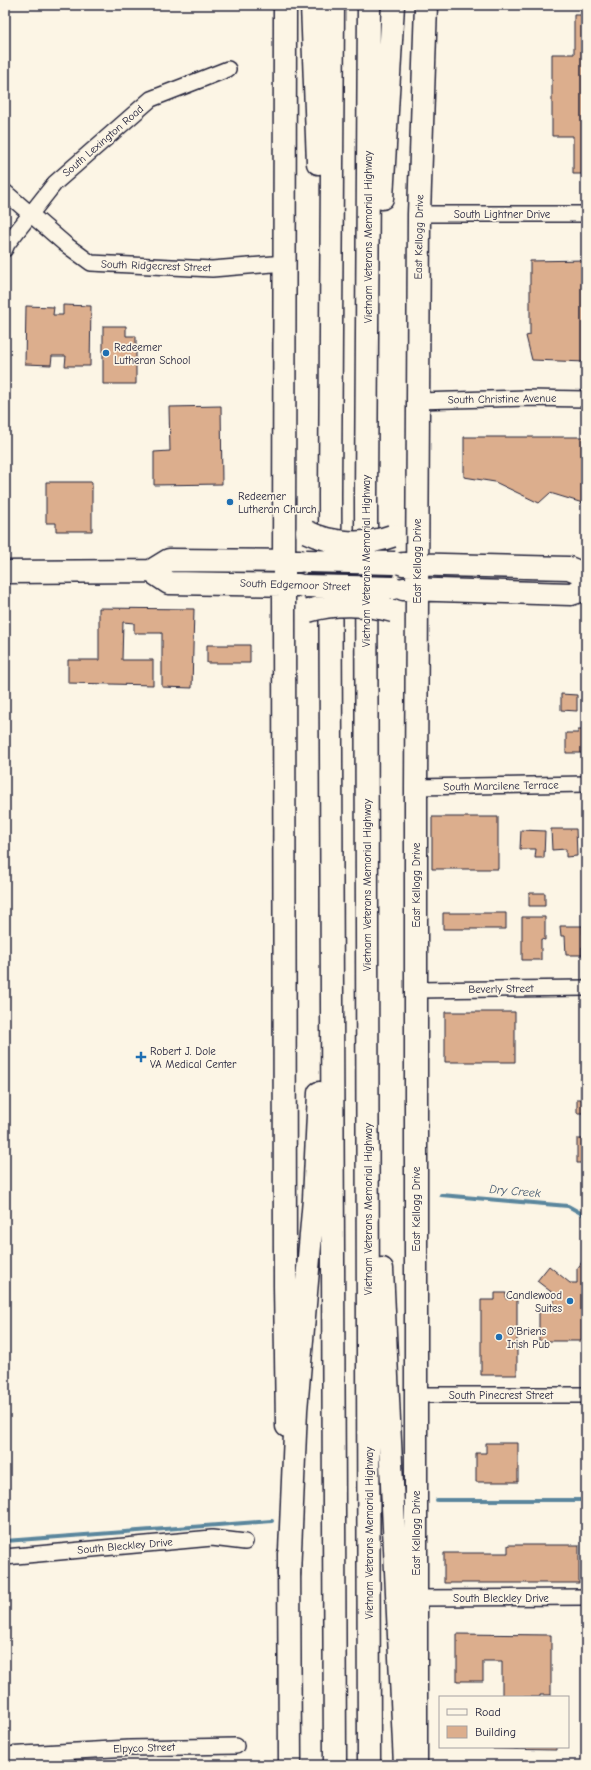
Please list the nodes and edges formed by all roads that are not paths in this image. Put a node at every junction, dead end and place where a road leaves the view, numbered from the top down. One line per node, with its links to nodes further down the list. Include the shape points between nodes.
1 (285, 5): 13 (main road)
2 (312, 5): 17 (main road)
3 (333, 5): 17 (main road)
4 (370, 5): 18 (main road, Vietnam Veterans Memorial Highway)
5 (393, 5): 18 (main road)
6 (426, 5): 9 (main road, East Kellogg Drive)
7 (228, 69): 11 (street, South Lexington Road, via 151,99 55,183)
8 (5, 192): 11 (street, South Ridgecrest Street)
9 (419, 214): 10 (street, South Lightner Drive); 15 (main road, East Kellogg Drive)
10 (586, 214)
11 (30, 215): 12 (street, South Lexington Road); 13 (street, South Ridgecrest Street, via 91,263 212,269)
12 (5, 249)
13 (285, 263): 16 (main road)
14 (586, 399): 15 (street, South Christine Avenue)
15 (418, 401): 19 (main road, East Kellogg Drive)
16 (284, 484): 19 (main road, bridge, via 295,514 306,532 321,539 338,542 377,541 392,536 406,524); 20 (main road)
17 (330, 496): 32 (main road)
18 (366, 498): 33 (main road, Vietnam Veterans Memorial Highway)
19 (418, 505): 21 (main road, East Kellogg Drive)
20 (284, 561): 21 (main road, South Edgemoor Street, bridge); 22 (main road, South Edgemoor Street, via 169,560); 25 (main road)
21 (417, 564): 24 (main road, South Edgemoor Street, via 569,568); 26 (main road, East Kellogg Drive)
22 (151, 571): 23 (main road); 25 (main road, South Edgemoor Street, via 169,582)
23 (5, 572)
24 (586, 575)
25 (294, 585): 26 (main road, South Edgemoor Street, bridge); 29 (main road)
26 (417, 589): 27 (main road, South Edgemoor Street, via 570,594); 28 (main road, East Kellogg Drive)
27 (586, 589)
28 (417, 645): 29 (main road, bridge, via 406,621 393,612 377,607 324,606 308,612 298,623); 31 (main road, East Kellogg Drive)
29 (284, 650): 40 (main road, via 285,1286)
30 (586, 784): 31 (street, South Marcilene Terrace)
31 (416, 787): 35 (main road, East Kellogg Drive)
32 (332, 854): 40 (main road, via 314,1199 296,1410); 46 (main road)
33 (368, 980): 47 (main road, Vietnam Veterans Memorial Highway); 48 (main road)
34 (586, 988): 35 (street, Beverly Street)
35 (416, 990): 36 (main road, East Kellogg Drive)
36 (416, 1395): 37 (street, South Pinecrest Street); 42 (main road, East Kellogg Drive)
37 (586, 1395)
38 (245, 1542): 39 (street, South Bleckley Drive, via 212,1538)
39 (5, 1557)
40 (289, 1574): 45 (main road)
41 (586, 1597): 42 (street, South Bleckley Drive)
42 (416, 1598): 49 (main road, East Kellogg Drive)
43 (236, 1746): 44 (street, Elpyco Street, via 130,1748)
44 (5, 1755)
45 (290, 1765)
46 (334, 1765)
47 (370, 1765)
48 (405, 1765)
49 (416, 1765)

